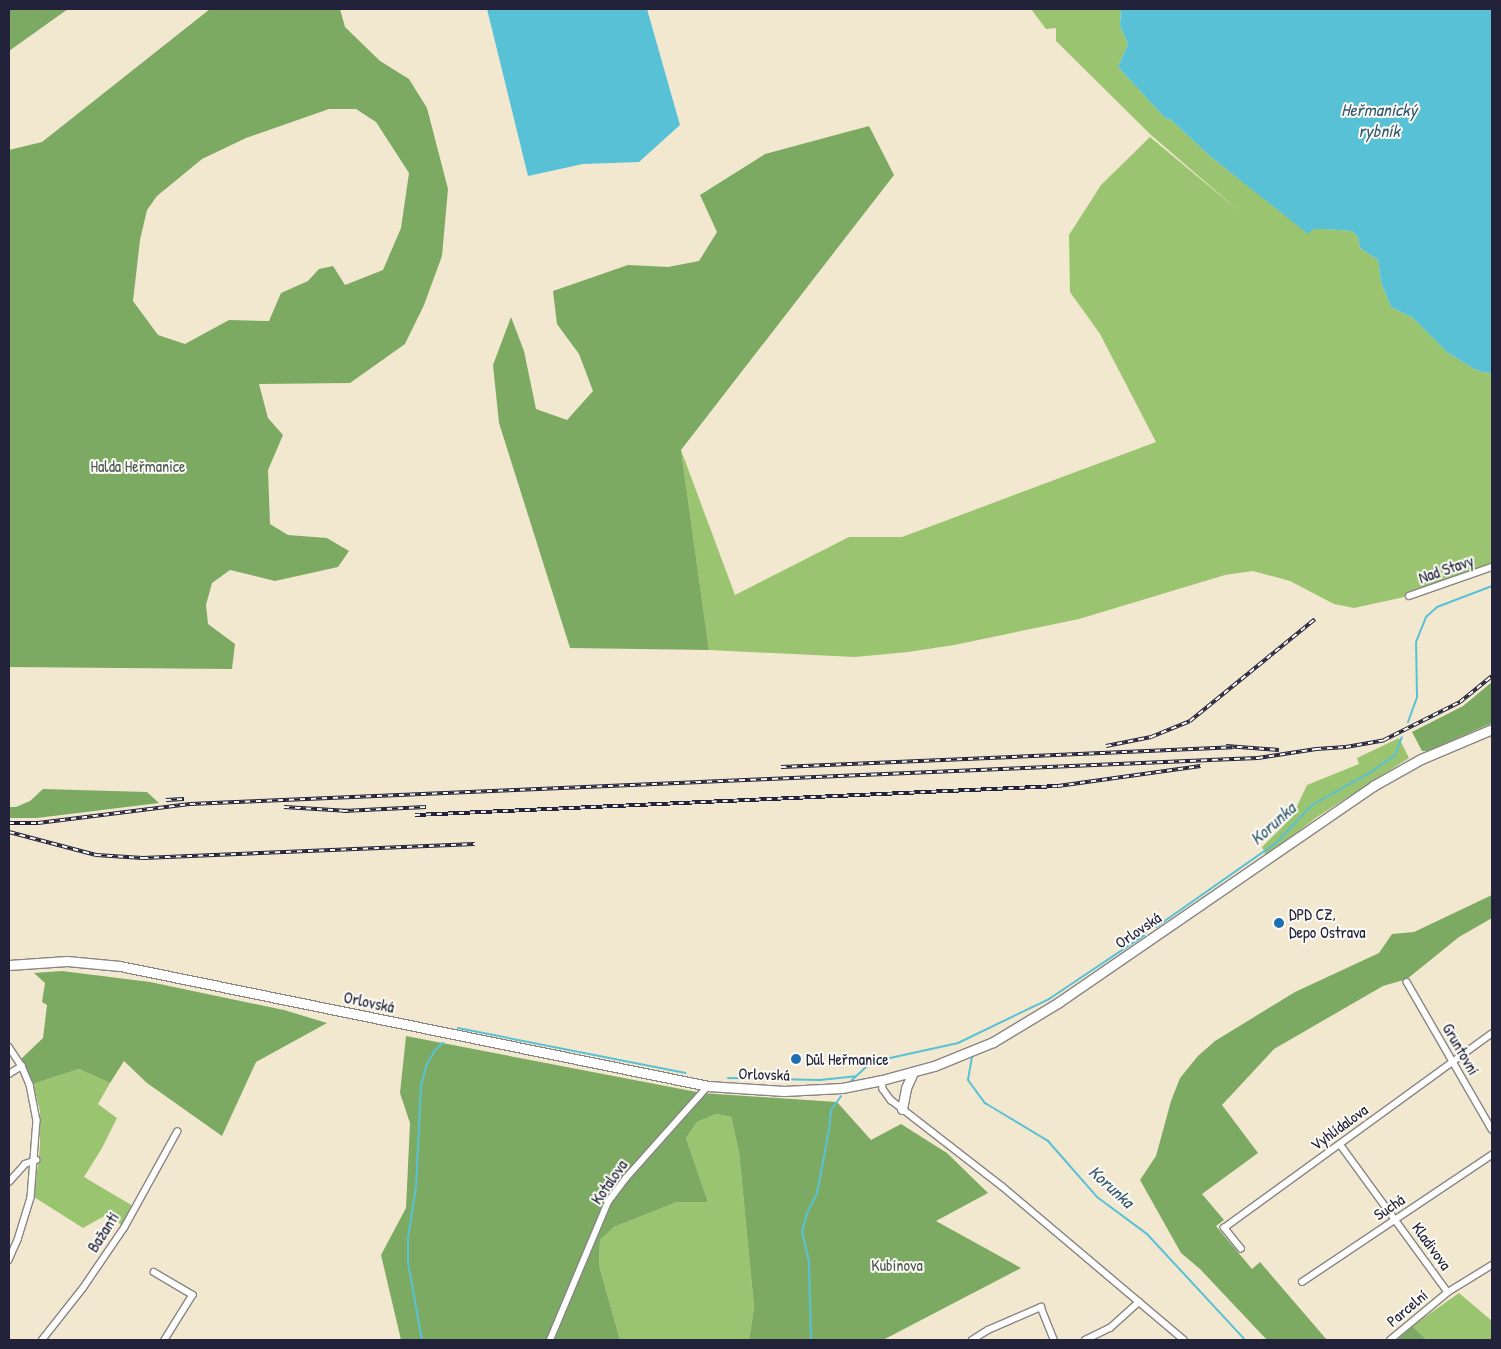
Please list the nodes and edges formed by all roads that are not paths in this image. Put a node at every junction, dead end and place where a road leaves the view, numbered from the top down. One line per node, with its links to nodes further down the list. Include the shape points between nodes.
1 (1492, 567): 2 (street, Nad Stavy)
2 (1410, 596)
3 (1492, 729): 10 (main road, Orlovská, via 1422,759 1373,786 1014,1031 960,1057)
4 (9, 965): 13 (main road, Orlovská, via 68,961 120,966)
5 (1407, 982): 8 (street, Gruntovní)
6 (1492, 1033): 8 (street, Vyhlídalova)
7 (9, 1047): 9 (street)
8 (1453, 1062): 15 (street, Gruntovní); 17 (street, Vyhlídalova)
9 (22, 1066): 11 (street); 19 (street, via 36,1109)
10 (913, 1072): 12 (main road, Orlovská); 14 (main road)
11 (9, 1074)
12 (882, 1080): 13 (main road, Orlovská, via 842,1088 801,1091); 14 (street, via 887,1095)
13 (708, 1086): 31 (street, Kotalova, via 608,1202)
14 (902, 1108): 28 (street)
15 (1492, 1129)
16 (176, 1132): 29 (street, Bažantí, via 124,1228)
17 (1340, 1144): 21 (street, Kladivova); 22 (street, Vyhlídalova, via 1224,1228)
18 (1492, 1155): 21 (street, Suchá)
19 (36, 1160): 20 (street, via 25,1164); 23 (street, via 32,1198)
20 (9, 1182)
21 (1395, 1219): 26 (street, Suchá); 27 (street, Kladivova)
22 (1241, 1249)
23 (9, 1260)
24 (1492, 1266): 27 (street, Parcelní)
25 (154, 1272): 30 (street, via 193,1295)
26 (1302, 1282)
27 (1448, 1292): 36 (street, Parcelní)
28 (1140, 1302): 34 (street, via 1110,1328); 35 (street)
29 (42, 1340)
30 (165, 1340)
31 (550, 1340)
32 (972, 1340): 33 (street, via 1041,1307)
33 (1054, 1340)
34 (1084, 1340)
35 (1184, 1340)
36 (1390, 1340)

